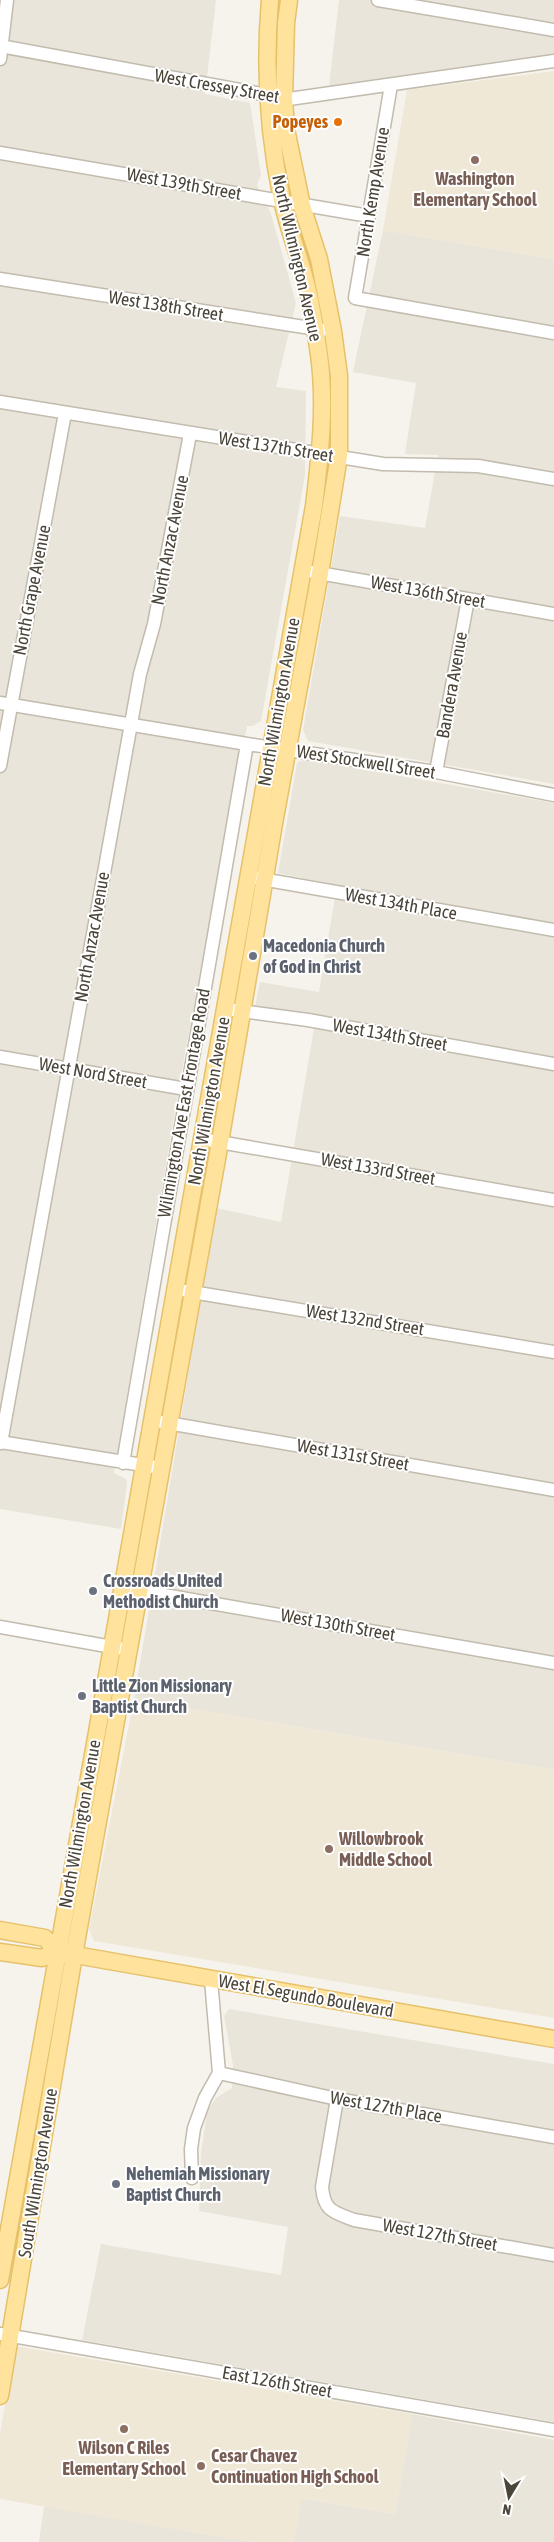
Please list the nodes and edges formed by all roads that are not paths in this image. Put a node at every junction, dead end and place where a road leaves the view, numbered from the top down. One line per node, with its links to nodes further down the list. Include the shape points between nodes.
1 (7, 0): 6 (street)
2 (270, 0): 9 (main road, North Wilmington Avenue)
3 (289, 0): 10 (main road, North Wilmington Avenue)
4 (378, 0): 5 (street)
5 (554, 30)
6 (0, 50): 9 (street, West Cressey Street)
7 (554, 62): 8 (street, West Cressey Street)
8 (391, 85): 10 (street, West Cressey Street); 14 (street, North Kemp Avenue)
9 (267, 96): 10 (street, West Cressey Street); 12 (main road, North Wilmington Avenue)
10 (284, 98): 13 (main road, North Wilmington Avenue, via 286,129)
11 (0, 153): 12 (street, West 139th Street)
12 (282, 201): 13 (street, West 139th Street); 16 (main road, North Wilmington Avenue, via 307,288)
13 (302, 206): 14 (street, West 139th Street); 17 (main road, North Wilmington Avenue, via 319,259)
14 (369, 216): 18 (street, North Kemp Avenue, via 355,298)
15 (0, 280): 16 (street, West 138th Street)
16 (315, 330): 17 (street, West 138th Street); 22 (main road, North Wilmington Avenue, via 322,403)
17 (333, 331): 23 (main road, North Wilmington Avenue, via 339,376)
18 (554, 333)
19 (0, 402): 20 (street, West 137th Street)
20 (65, 413): 21 (street, West 137th Street); 29 (street, North Grape Avenue)
21 (190, 434): 22 (street, West 137th Street); 30 (street, North Anzac Avenue, via 154,624)
22 (320, 454): 23 (street, West 137th Street); 25 (main road, North Wilmington Avenue)
23 (339, 456): 24 (street, West 137th Street, via 383,464 478,466); 26 (main road, North Wilmington Avenue)
24 (554, 479)
25 (303, 570): 26 (street, West 136th Street); 32 (main road, North Wilmington Avenue)
26 (320, 573): 27 (street, West 136th Street); 33 (main road, North Wilmington Avenue)
27 (468, 599): 28 (street, West 136th Street); 35 (street, Bandera Avenue)
28 (554, 614)
29 (6, 704): 30 (street, West Stockwell Street); 34 (street, North Grape Avenue)
30 (131, 724): 31 (street, West Stockwell Street); 44 (street, North Anzac Avenue)
31 (247, 744): 32 (street, West Stockwell Street); 45 (street, Wilmington Ave East Frontage Road)
32 (271, 747): 33 (street, West Stockwell Street); 37 (main road, North Wilmington Avenue)
33 (288, 750): 35 (street, West Stockwell Street); 38 (main road, North Wilmington Avenue)
34 (0, 766)
35 (436, 772): 36 (street, West Stockwell Street)
36 (554, 795)
37 (248, 876): 38 (street, West 134th Place); 40 (main road, North Wilmington Avenue)
38 (266, 880): 39 (street, West 134th Place); 41 (main road, North Wilmington Avenue)
39 (554, 930)
40 (226, 1009): 41 (street, West 134th Street); 46 (main road, North Wilmington Avenue)
41 (242, 1012): 43 (street, West 134th Street, via 308,1020); 47 (main road, North Wilmington Avenue)
42 (0, 1057): 44 (street, West Nord Street)
43 (554, 1064)
44 (68, 1069): 45 (street, West Nord Street); 53 (street, North Anzac Avenue)
45 (186, 1090): 54 (street, Wilmington Ave East Frontage Road)
46 (202, 1139): 47 (street, West 133rd Street); 49 (main road, North Wilmington Avenue)
47 (220, 1142): 48 (street, West 133rd Street); 49 (main road, North Wilmington Avenue)
48 (554, 1200)
49 (184, 1290): 50 (street, West 132nd Street); 51 (main road, North Wilmington Avenue); 52 (main road, North Wilmington Avenue)
50 (554, 1352)
51 (152, 1421): 52 (street, West 131st Street); 55 (main road, North Wilmington Avenue)
52 (169, 1424): 56 (main road, North Wilmington Avenue); 57 (street, West 131st Street)
53 (1, 1442): 54 (street)
54 (123, 1463): 55 (street)
55 (144, 1466): 56 (street); 58 (main road, North Wilmington Avenue)
56 (161, 1468): 59 (main road, North Wilmington Avenue)
57 (554, 1490)
58 (123, 1588): 59 (street, West 130th Street); 61 (main road, North Wilmington Avenue)
59 (139, 1591): 62 (main road, North Wilmington Avenue); 63 (street, West 130th Street)
60 (4, 1628): 61 (street)
61 (112, 1647): 62 (street); 66 (main road, North Wilmington Avenue)
62 (129, 1650): 67 (main road, North Wilmington Avenue)
63 (554, 1662)
64 (0, 1930): 66 (main road, via 45,1938)
65 (0, 1952): 66 (main road, via 38,1958)
66 (57, 1952): 67 (main road, West El Segundo Boulevard); 74 (main road, North Wilmington Avenue)
67 (75, 1953): 68 (main road, West El Segundo Boulevard); 77 (main road, South Wilmington Avenue)
68 (211, 1980): 69 (main road, West El Segundo Boulevard); 70 (street)
69 (554, 2039)
70 (219, 2073): 71 (street, West 127th Place); 73 (street, via 194,2128)
71 (337, 2099): 72 (street, West 127th Place); 76 (street, West 127th Street, via 323,2179 323,2200 328,2209 354,2220)
72 (554, 2137)
73 (192, 2178)
74 (14, 2200): 75 (main road, South Wilmington Avenue)
75 (2, 2254): 77 (street); 78 (main road, South Wilmington Avenue)
76 (554, 2255)
77 (24, 2257): 79 (main road, South Wilmington Avenue)
78 (0, 2280)
79 (6, 2335): 80 (main road, South Wilmington Avenue); 81 (street, East 126th Street)
80 (0, 2396)
81 (554, 2430)

